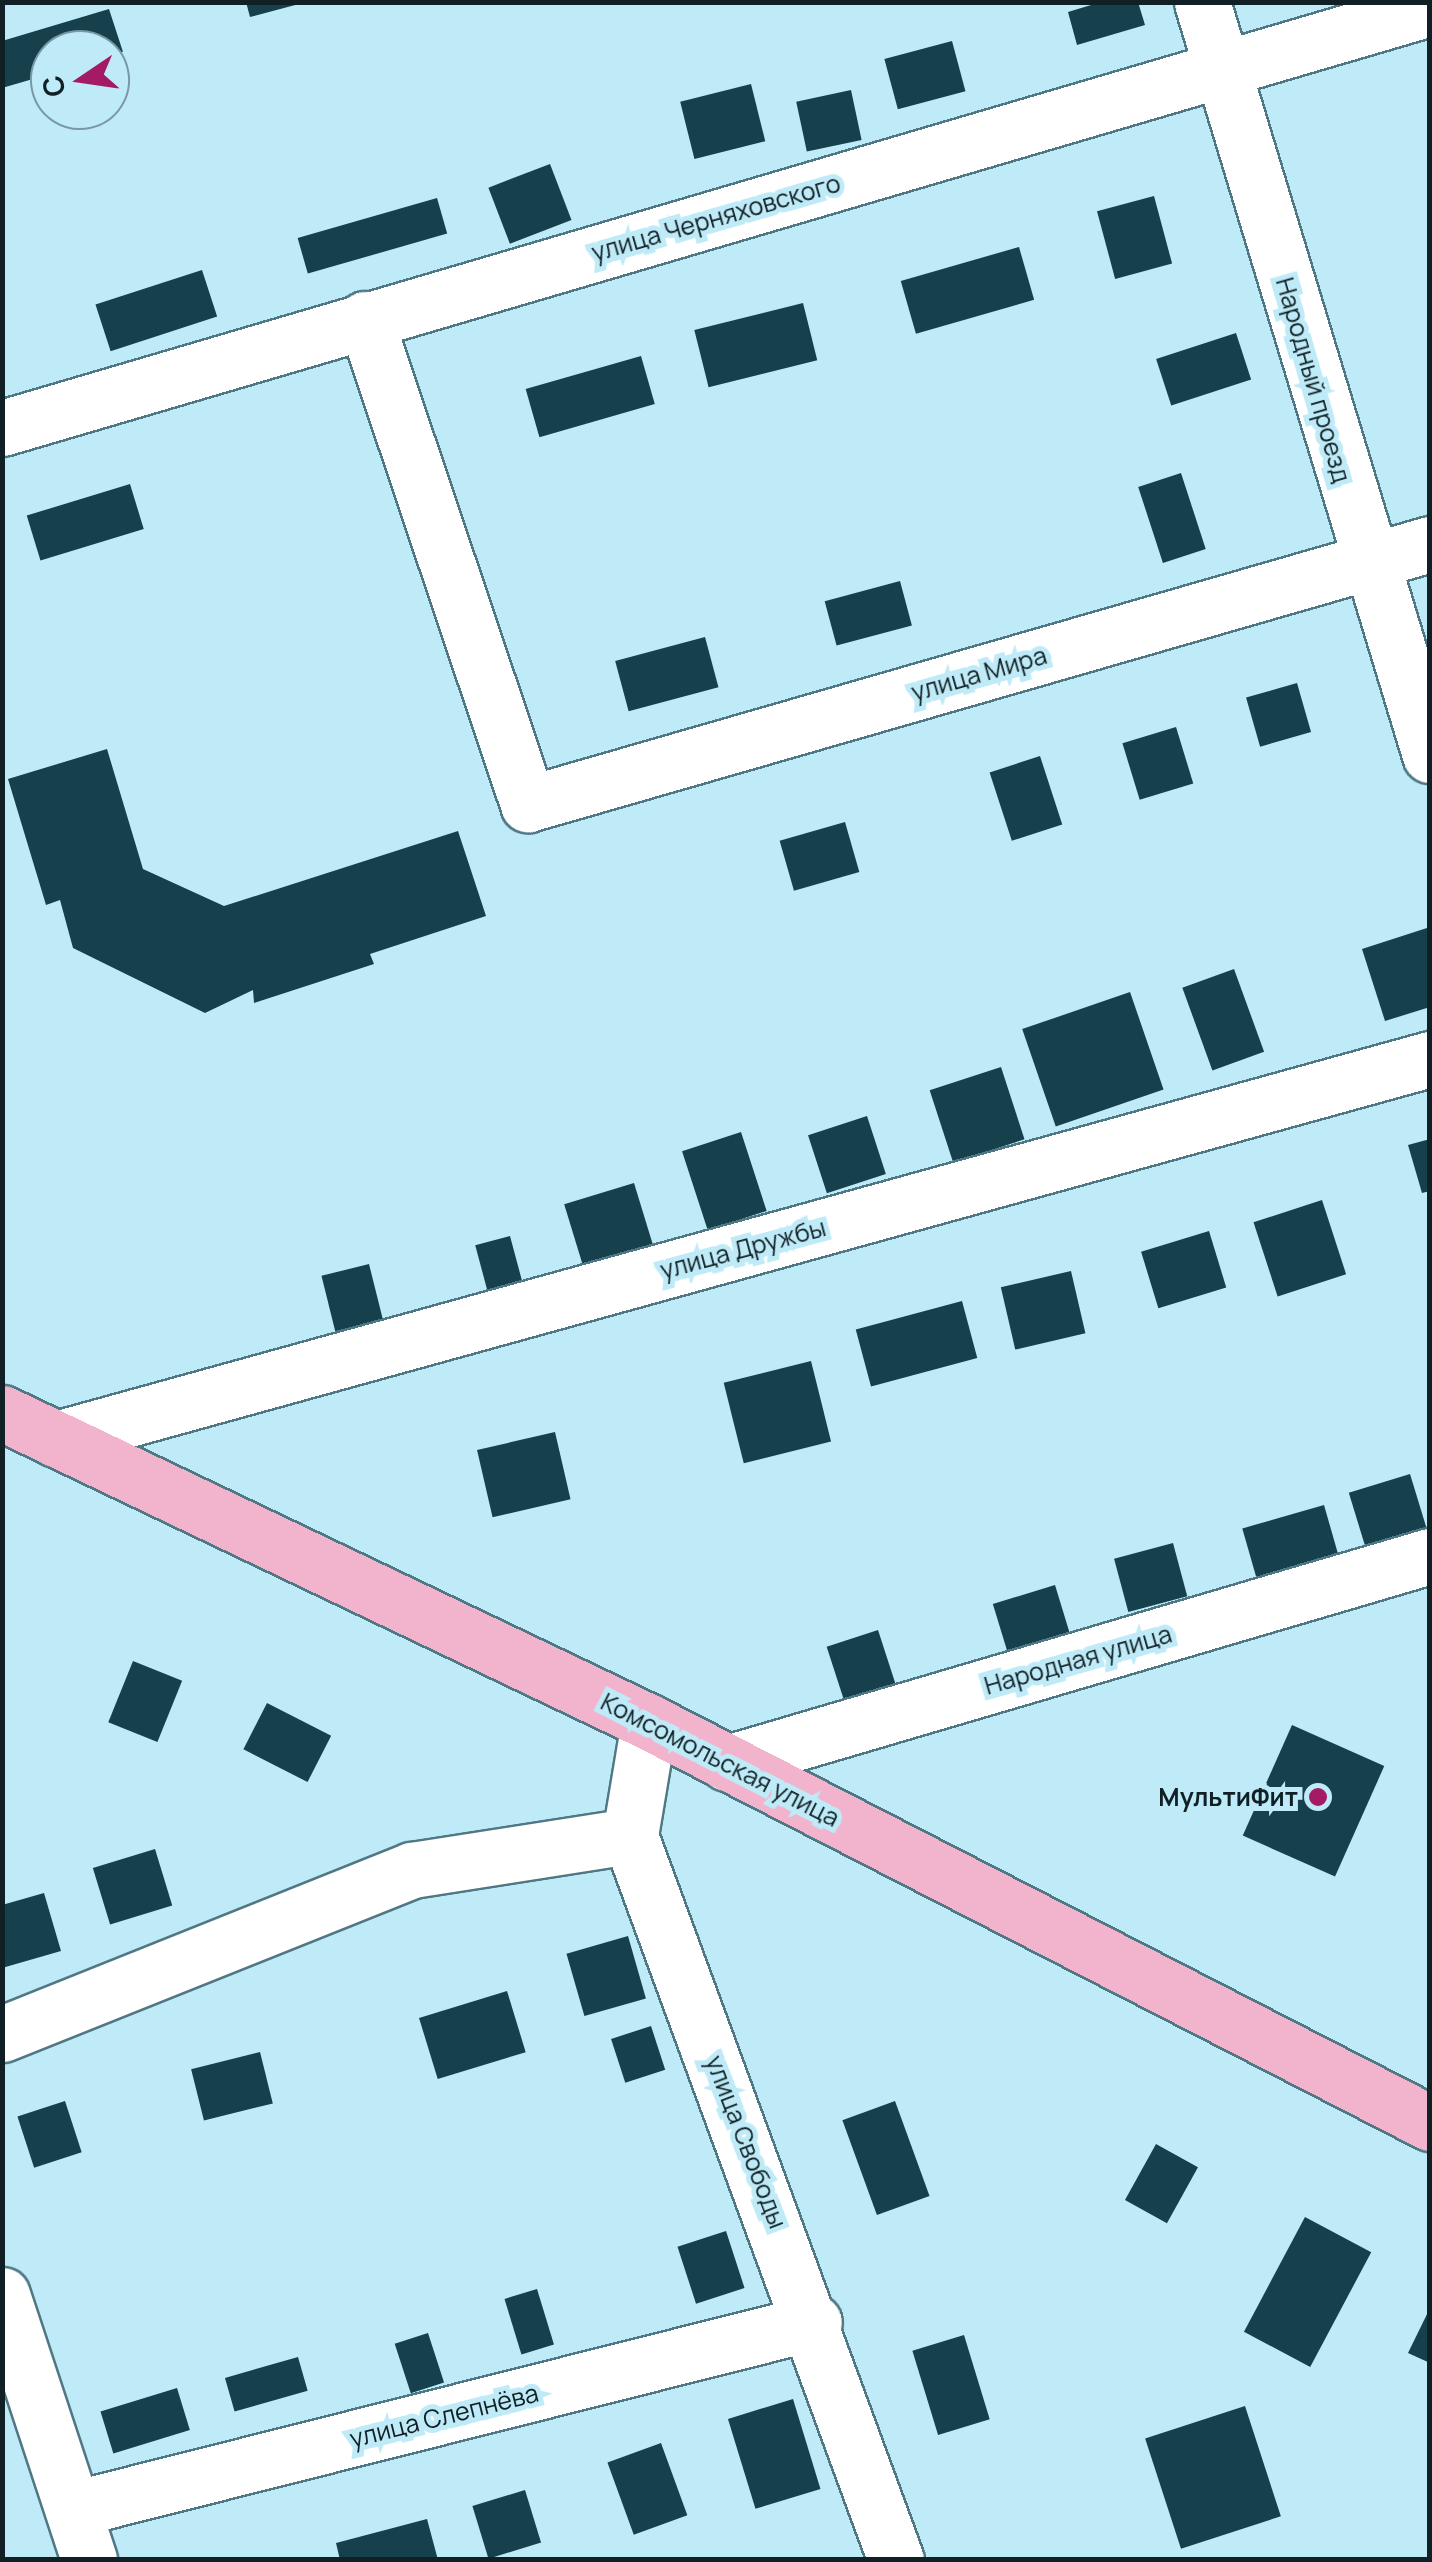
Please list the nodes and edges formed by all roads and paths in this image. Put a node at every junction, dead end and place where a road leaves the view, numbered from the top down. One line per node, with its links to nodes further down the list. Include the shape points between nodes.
1 (1202, 2): 3 (street, Народный проезд)
2 (1430, 8): 3 (street, улица Черняховского)
3 (1222, 71): 4 (street, улица Черняховского); 7 (street, Народный проезд)
4 (365, 319): 5 (street, улица Черняховского); 7 (street, улица Мира, via 528,804)
5 (2, 428)
6 (1430, 544): 7 (street, улица Мира)
7 (1367, 563): 8 (street, Народный проезд)
8 (1430, 756)
9 (1430, 1058): 11 (street, улица Дружбы)
10 (2, 1413): 11 (main road, Комсомольская улица)
11 (56, 1438): 13 (main road, Комсомольская улица)
12 (1430, 1556): 14 (street, Народная улица)
13 (650, 1722): 14 (main road, Комсомольская улица); 15 (street)
14 (728, 1763): 17 (main road, Комсомольская улица)
15 (630, 1836): 16 (street, via 412,1870); 19 (street, улица Свободы)
16 (2, 2034)
17 (1430, 2123)
18 (2, 2295): 20 (street)
19 (814, 2322): 20 (street, улица Слепнёва); 21 (street, улица Свободы)
20 (81, 2534)
21 (896, 2560)

